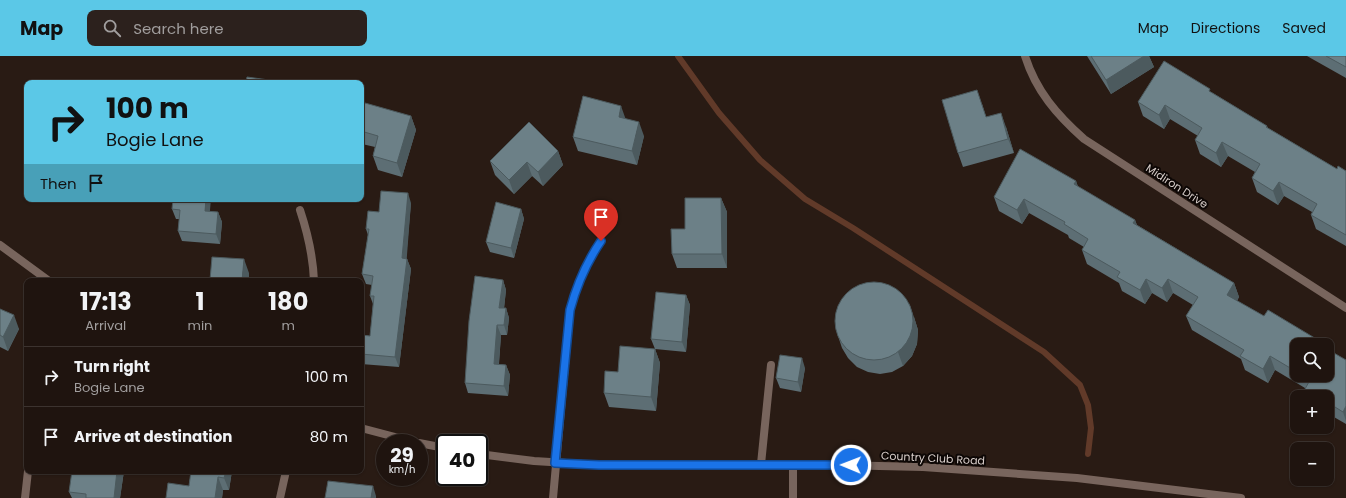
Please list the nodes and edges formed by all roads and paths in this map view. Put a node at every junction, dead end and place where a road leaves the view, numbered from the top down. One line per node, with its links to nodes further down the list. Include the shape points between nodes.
1 (1025, 56): 7 (street, Midiron Drive, via 1038,88 1053,110 1084,139)
2 (300, 210): 6 (street, via 311,246)
3 (601, 241): 12 (street, via 587,262 570,310)
4 (0, 245): 5 (street)
5 (45, 278)
6 (314, 278)
7 (1346, 308)
8 (771, 366): 13 (street)
9 (364, 429): 10 (street)
10 (384, 434)
11 (488, 455): 12 (street, Country Club Road)
12 (555, 463): 13 (street, Country Club Road); 19 (street)
13 (761, 464): 14 (street, Country Club Road)
14 (793, 464): 20 (street); 21 (street, Country Club Road, via 923,467 1043,475)
15 (28, 474): 17 (street)
16 (285, 474): 18 (street)
17 (25, 498)
18 (280, 498)
19 (553, 498)
20 (793, 498)
21 (1241, 498)

